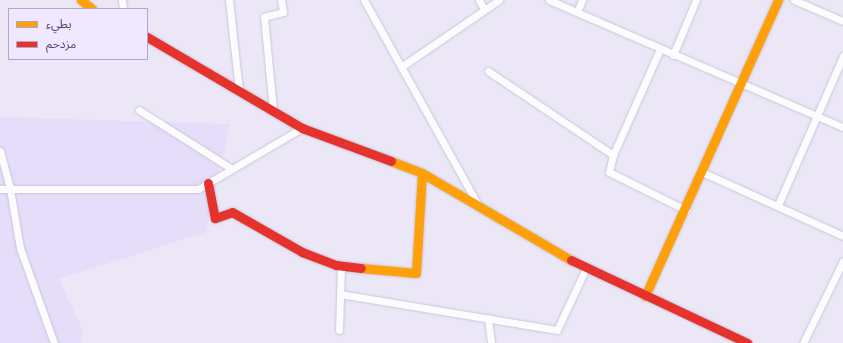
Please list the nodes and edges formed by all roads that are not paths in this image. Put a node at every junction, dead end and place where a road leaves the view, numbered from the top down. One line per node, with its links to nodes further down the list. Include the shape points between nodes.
1 (81, 0): 12 (street)
2 (229, 0): 23 (street)
3 (280, 0): 25 (street, via 283,12 264,17)
4 (364, 0): 20 (street)
5 (479, 0): 13 (street)
6 (499, 0): 13 (street)
7 (549, 0): 14 (street)
8 (582, 0): 14 (street)
9 (696, 0): 18 (street)
10 (778, 0): 22 (street)
11 (794, 0): 15 (street)
12 (91, 8)
13 (484, 9): 20 (street)
14 (577, 12): 17 (street)
15 (843, 21)
16 (148, 38): 23 (street)
17 (660, 49): 18 (street); 30 (street)
18 (673, 55): 22 (street)
19 (843, 56): 26 (street)
20 (401, 67): 38 (street)
21 (488, 70): 30 (street)
22 (742, 85): 26 (street); 33 (street)
23 (239, 90): 25 (street)
24 (139, 110): 31 (street)
25 (273, 110): 28 (street)
26 (817, 116): 27 (street); 37 (street)
27 (843, 127)
28 (302, 128): 31 (street); 32 (street)
29 (0, 151): 36 (street)
30 (613, 155): 39 (street, via 609,172)
31 (232, 169): 34 (street)
32 (422, 172): 38 (street); 42 (street, via 416,273)
33 (702, 172): 37 (street); 39 (street)
34 (208, 183): 36 (street, via 198,189); 42 (street, via 215,218 232,212 302,252)
35 (0, 189): 36 (street)
36 (10, 189): 48 (street, via 20,248)
37 (778, 205): 40 (street)
38 (478, 206): 43 (street)
39 (686, 210): 45 (street)
40 (843, 236)
41 (843, 261): 51 (street)
42 (341, 265): 44 (street)
43 (586, 268): 45 (street); 46 (street, via 557,330)
44 (340, 294): 46 (street); 47 (street)
45 (645, 296): 50 (street)
46 (488, 318): 49 (street)
47 (339, 330)
48 (54, 343)
49 (491, 343)
50 (747, 343)
51 (803, 343)

